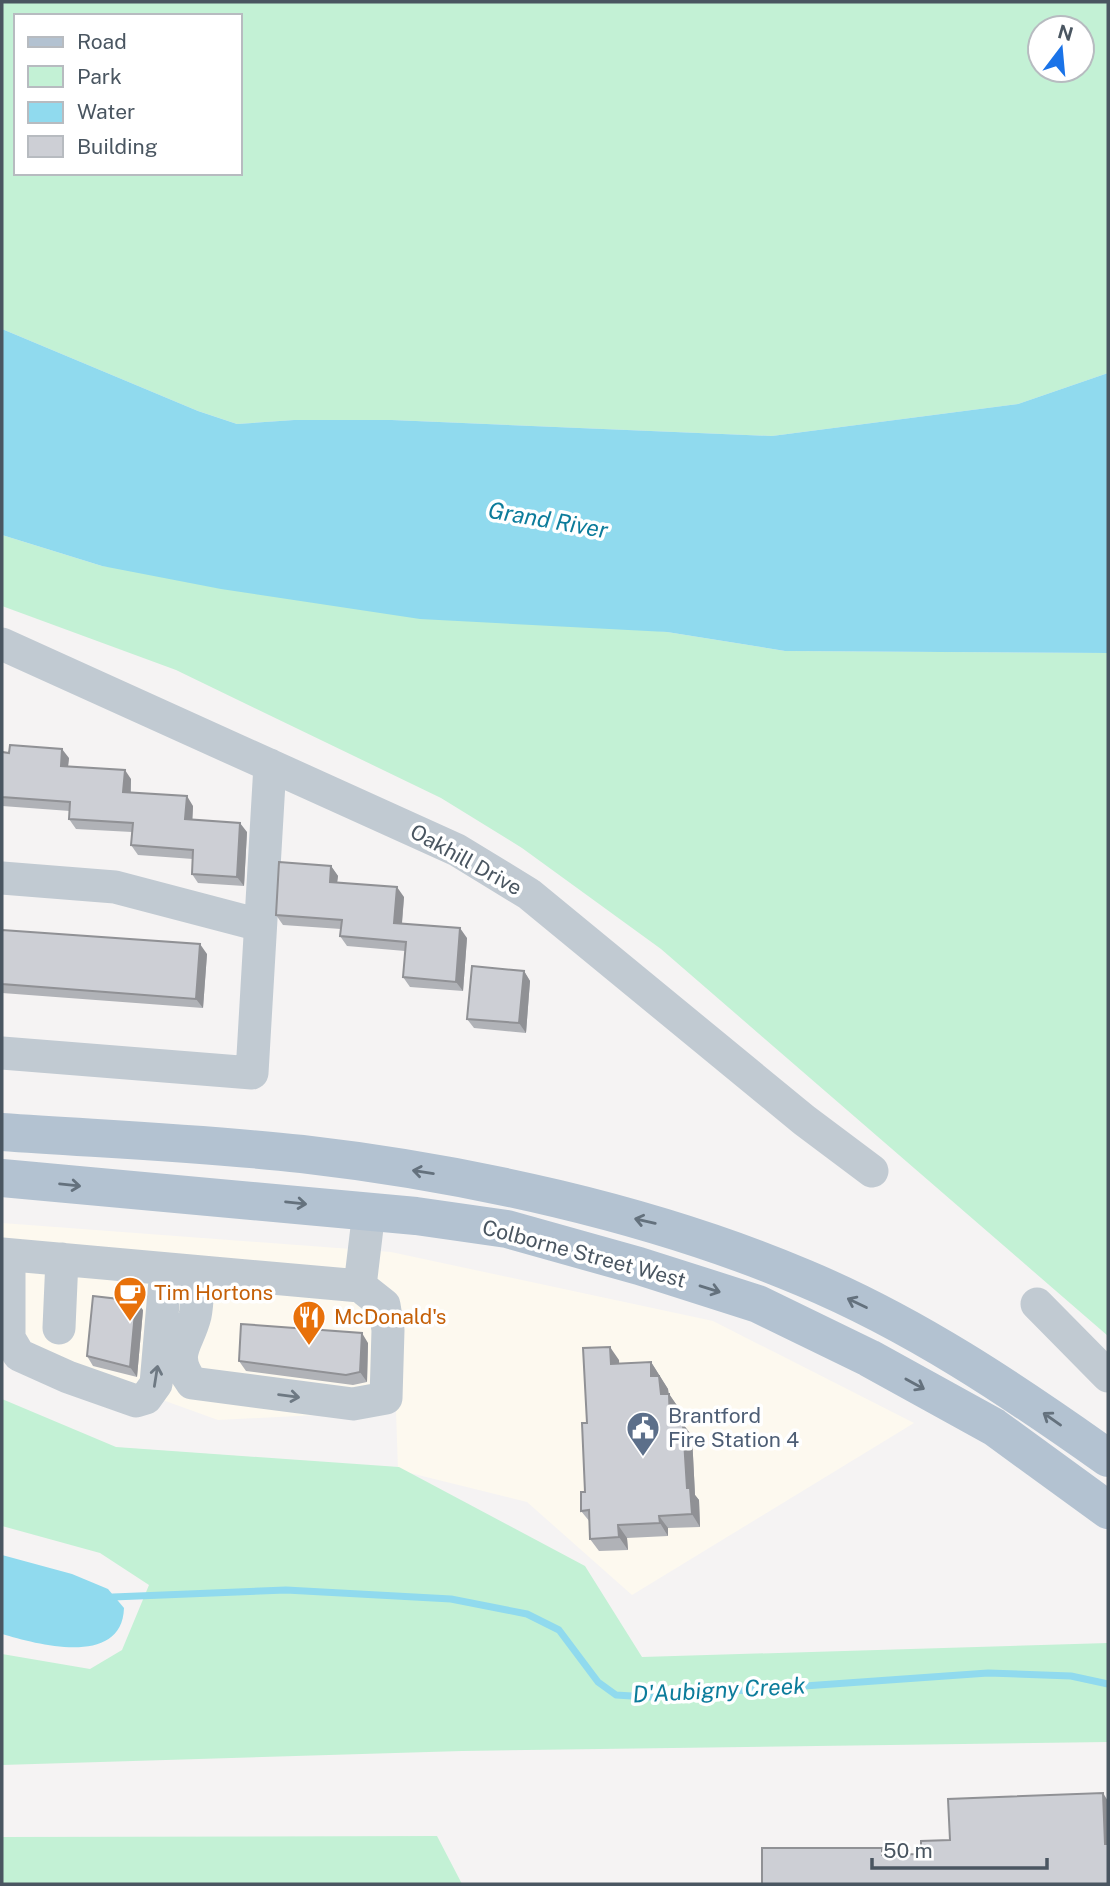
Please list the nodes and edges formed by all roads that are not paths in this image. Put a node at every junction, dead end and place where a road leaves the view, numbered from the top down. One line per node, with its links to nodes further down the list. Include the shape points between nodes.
1 (2, 644): 2 (street, Oakhill Drive)
2 (270, 765): 4 (street); 7 (street, Oakhill Drive, via 457,849 529,894)
3 (2, 878): 4 (street, via 115,887)
4 (260, 925): 5 (street, via 252,1073)
5 (2, 1053)
6 (2, 1132): 18 (main road, Colborne Street West, one-way to 6, via 925,1337 806,1278 666,1226 452,1177 302,1154)
7 (872, 1171)
8 (2, 1178): 9 (main road, Colborne Street West, one-way to 9)
9 (369, 1211): 14 (street); 19 (main road, Colborne Street West, one-way to 19, via 507,1230 758,1304 869,1358 993,1427)
10 (6, 1255): 11 (street); 12 (street, one-way to 12, via 9,1338 19,1355 136,1401 151,1394 156,1378)
11 (62, 1259): 12 (street); 16 (street)
12 (166, 1269): 13 (street)
13 (199, 1272): 14 (street); 14 (street, one-way to 14, via 194,1318 183,1341 181,1367 192,1382 353,1404 386,1398 384,1305)
14 (360, 1286)
15 (1037, 1304): 17 (street)
16 (59, 1328)
17 (1108, 1377)
18 (1108, 1458)
19 (1108, 1510)

